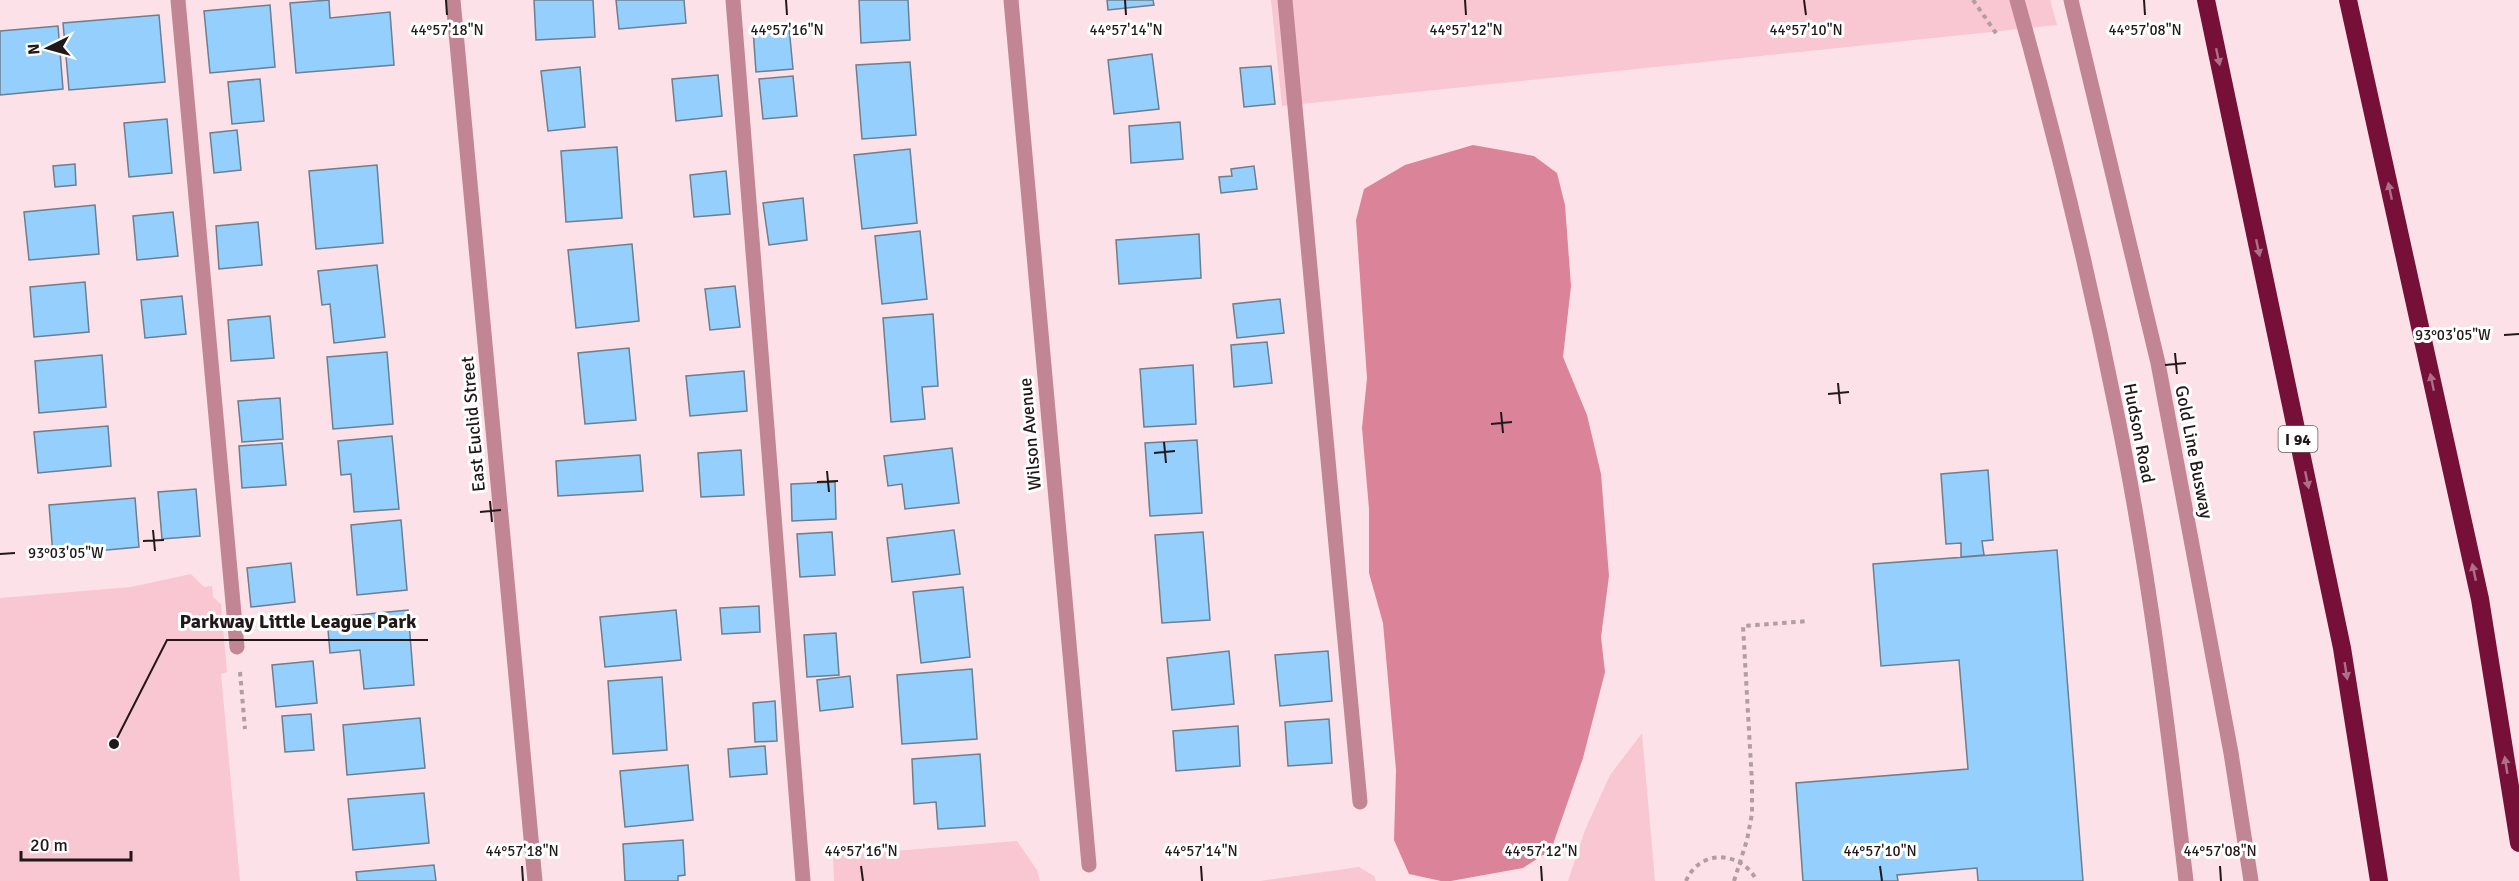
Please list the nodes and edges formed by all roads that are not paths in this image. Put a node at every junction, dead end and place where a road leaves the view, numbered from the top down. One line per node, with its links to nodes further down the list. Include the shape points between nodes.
1 (178, 0): 10 (street)
2 (453, 0): 14 (street, East Euclid Street)
3 (733, 0): 15 (street)
4 (1011, 0): 13 (street, Wilson Avenue)
5 (1285, 0): 11 (street)
6 (2017, 0): 16 (street, Hudson Road, via 2118,419 2150,600)
7 (2071, 0): 17 (street, Gold Line Busway, via 2158,363 2232,753)
8 (2206, 0): 18 (highway, I 94, one-way to 18, via 2342,648)
9 (2348, 0): 12 (highway, one-way to 9, via 2480,599)
10 (237, 647)
11 (1360, 802)
12 (2519, 843)
13 (1089, 865)
14 (535, 881)
15 (803, 881)
16 (2186, 881)
17 (2251, 881)
18 (2379, 881)

